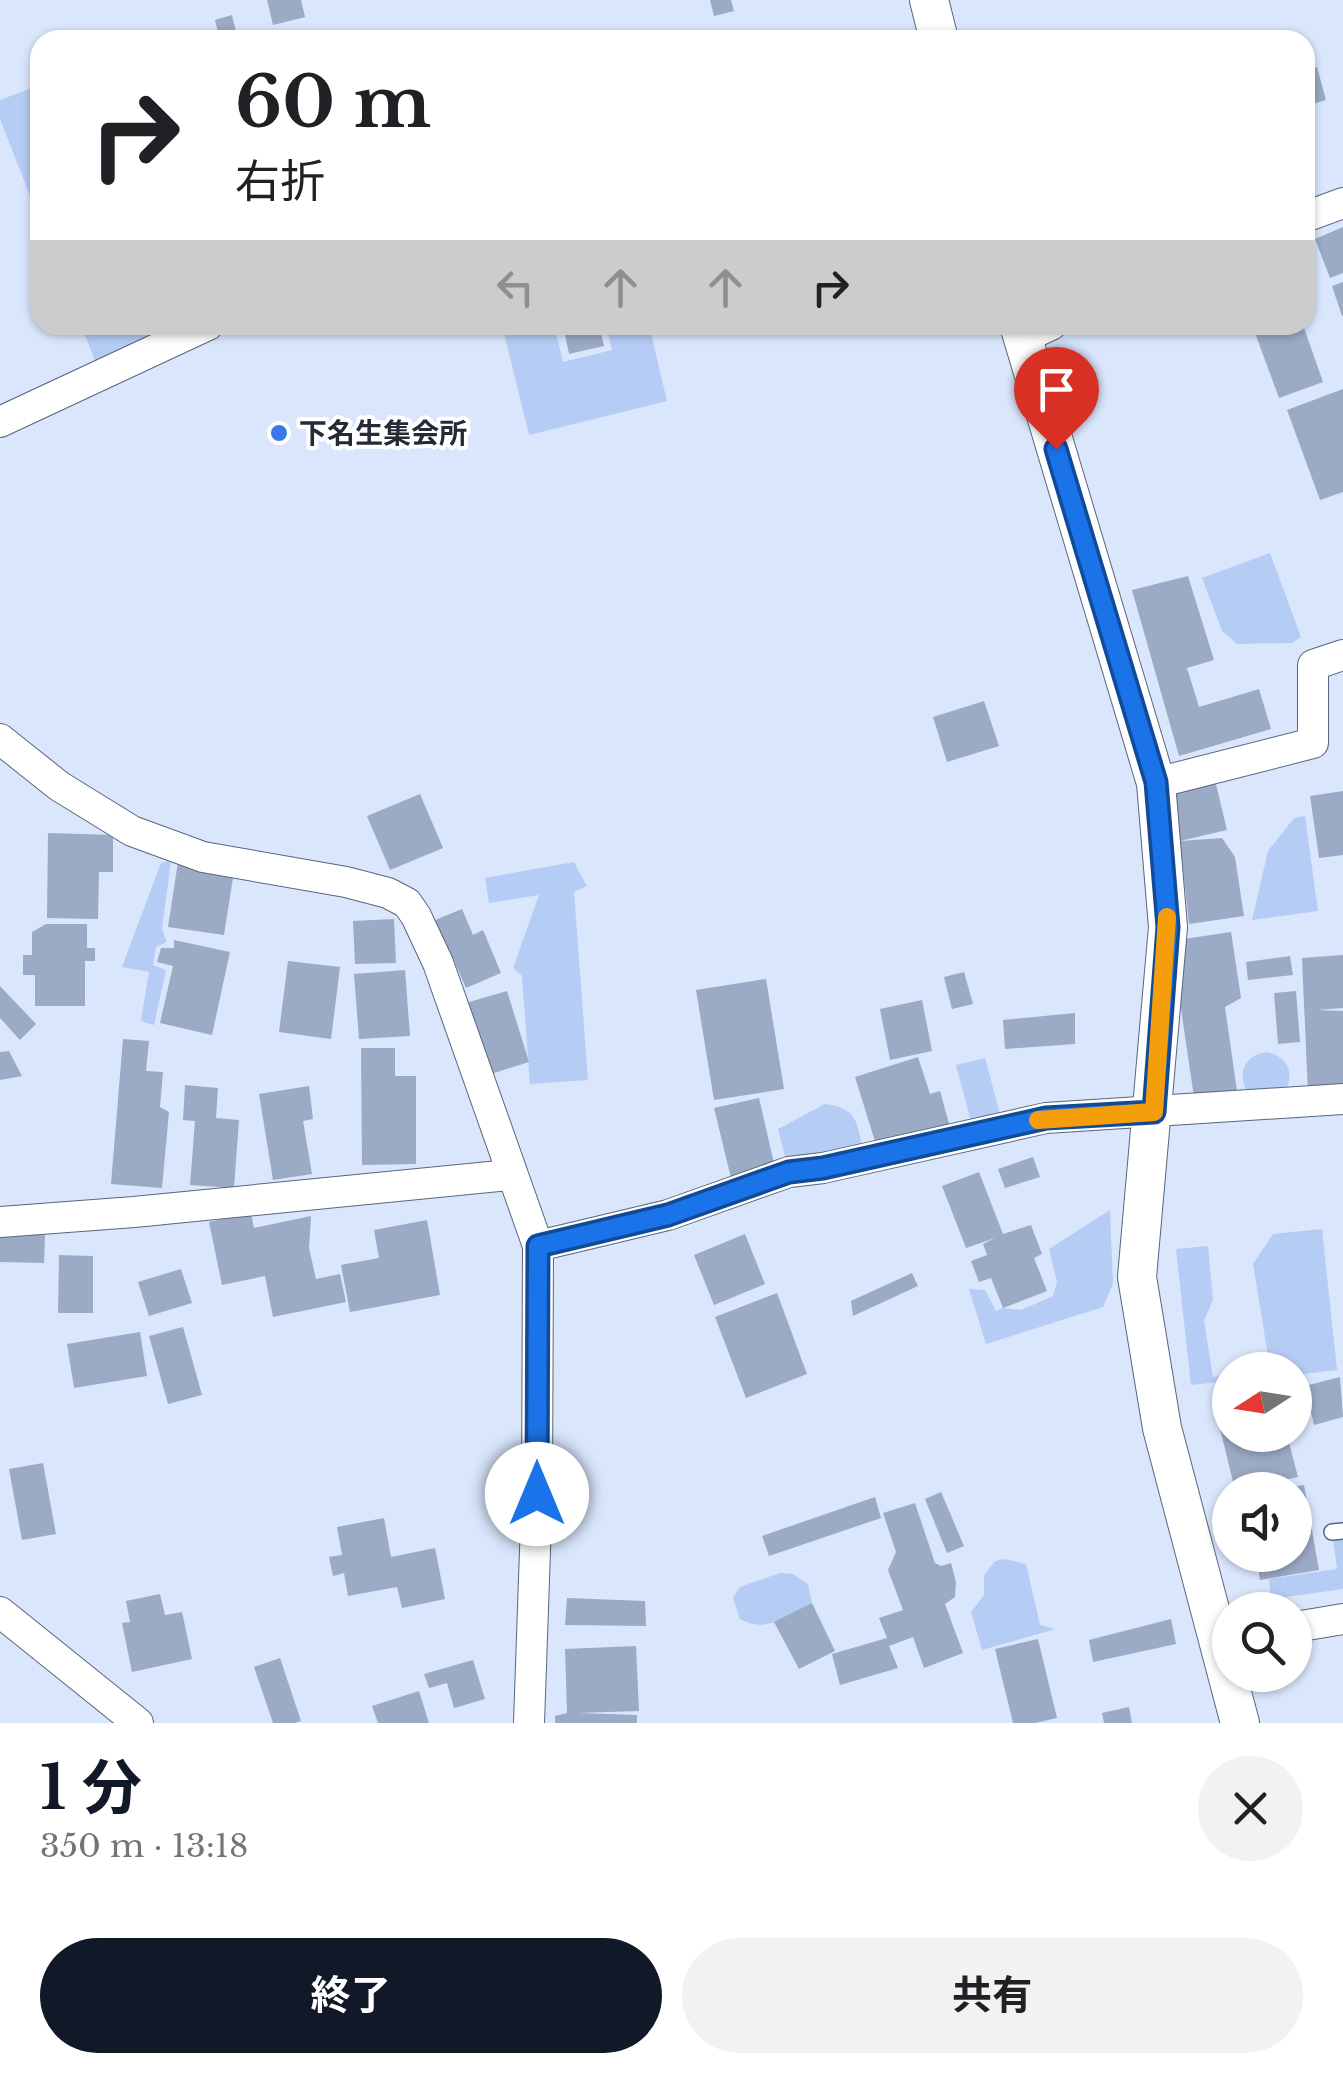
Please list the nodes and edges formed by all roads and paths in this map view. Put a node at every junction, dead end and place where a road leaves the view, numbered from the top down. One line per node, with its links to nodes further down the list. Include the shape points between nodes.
1 (929, 0): 2 (street)
2 (936, 30)
3 (1343, 203): 4 (street)
4 (1315, 214)
5 (187, 335): 7 (street)
6 (1033, 335): 10 (street)
7 (0, 422)
8 (1343, 654): 10 (street, via 1313,665 1313,743)
9 (0, 739): 13 (street, via 58,786 132,831 203,857 346,882 407,903 438,962)
10 (1156, 782): 12 (street, via 1168,927)
11 (1343, 1099): 12 (street)
12 (1154, 1112): 15 (street, via 1046,1118 789,1172 668,1215); 16 (street, via 1137,1277 1162,1428)
13 (510, 1175): 14 (street); 15 (street)
14 (0, 1222)
15 (538, 1246): 22 (street)
16 (1212, 1597)
17 (0, 1612): 21 (street)
18 (1343, 1618): 19 (street)
19 (1312, 1624)
20 (1234, 1692): 23 (street)
21 (138, 1723)
22 (529, 1723)
23 (1240, 1723)

